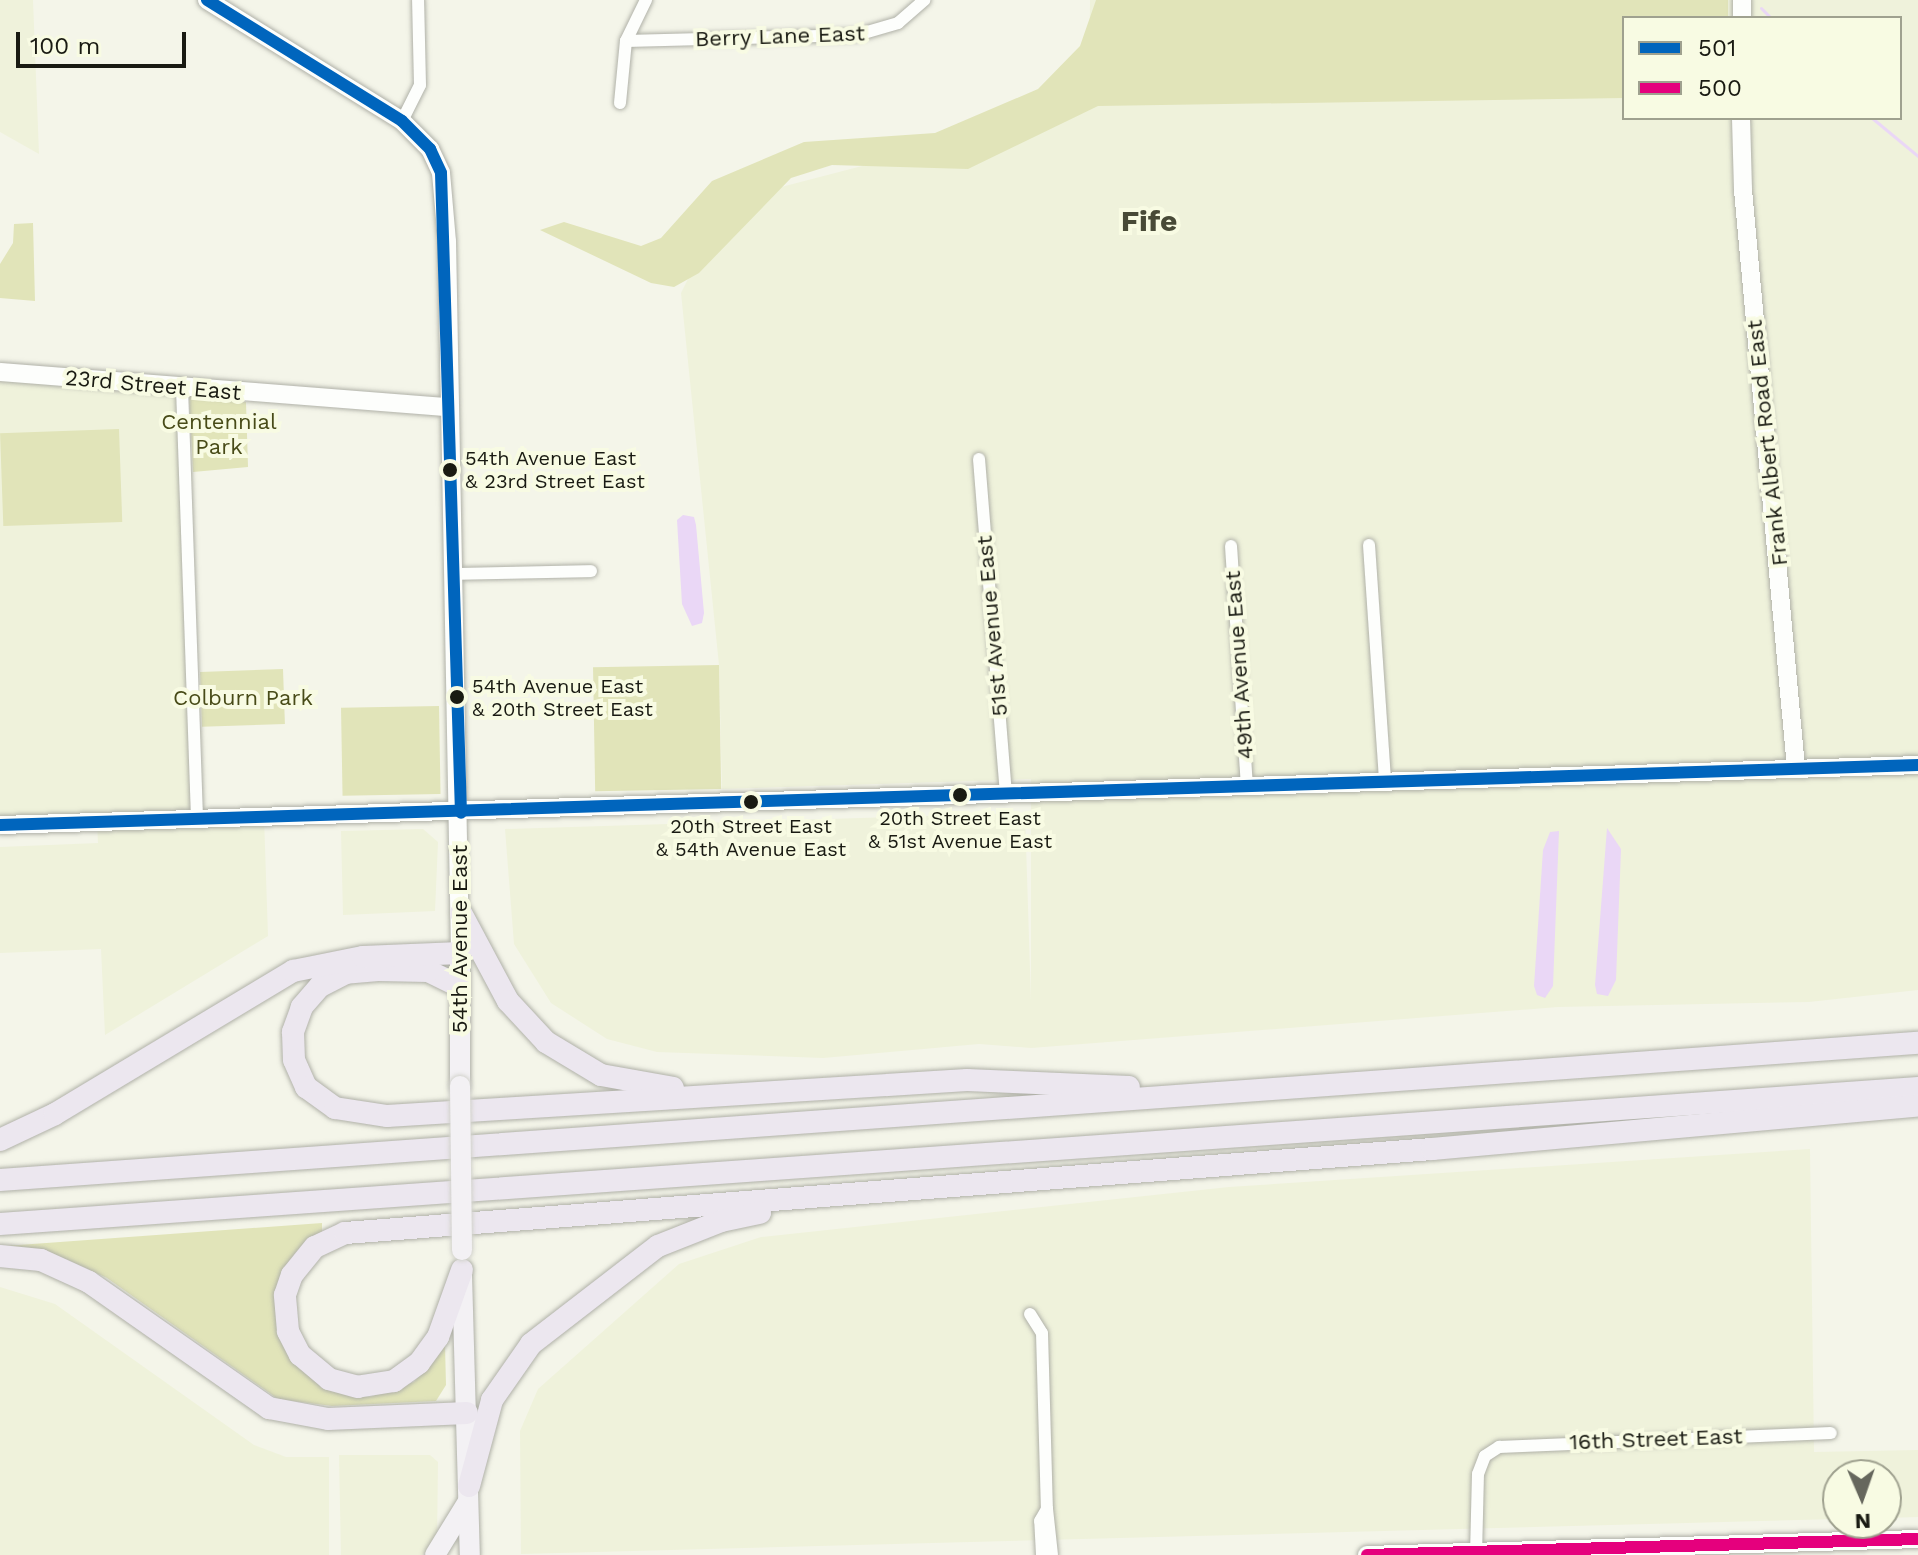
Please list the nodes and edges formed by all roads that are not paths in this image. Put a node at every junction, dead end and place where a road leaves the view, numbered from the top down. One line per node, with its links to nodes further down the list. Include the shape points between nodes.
1 (207, 0): 8 (main road)
2 (418, 0): 8 (street, via 420,85)
3 (646, 0): 5 (street)
4 (924, 0): 5 (street, Berry Lane East, via 889,28 857,35)
5 (626, 41): 6 (street)
6 (620, 103)
7 (1741, 120): 18 (main road, Frank Albert Road East)
8 (402, 121): 11 (main road, 54th Avenue East, via 420,136 439,167 444,195)
9 (0, 372): 10 (main road, 23rd Street East)
10 (182, 388): 11 (main road, 23rd Street East); 23 (street)
11 (449, 407): 16 (main road, 54th Avenue East)
12 (979, 459): 21 (street, 51st Avenue East)
13 (1369, 545): 19 (street)
14 (1231, 546): 20 (street, 49th Avenue East)
15 (591, 571): 16 (street)
16 (453, 574): 22 (main road, 54th Avenue East)
17 (1918, 765): 18 (main road)
18 (1796, 768): 19 (main road)
19 (1385, 780): 20 (main road)
20 (1247, 784): 21 (main road)
21 (1006, 793): 22 (main road)
22 (461, 813): 23 (main road); 25 (main road, 54th Avenue East)
23 (197, 819): 24 (main road)
24 (0, 825)
25 (461, 913): 26 (main road, 54th Avenue East); 31 (highway, via 508,1001 572,1061 631,1084)
26 (460, 953): 27 (main road, 54th Avenue East); 33 (highway, via 363,957 293,971 55,1114)
27 (459, 986): 31 (highway, via 428,971 378,970 346,973 320,986 302,1007 293,1032 294,1060 306,1087 335,1108 387,1116); 38 (main road, 54th Avenue East, bridge)
28 (1918, 1043): 30 (highway)
29 (1918, 1088): 36 (highway)
30 (1226, 1092): 31 (highway, via 967,1080); 35 (highway)
31 (762, 1094)
32 (1918, 1106): 34 (highway)
33 (0, 1140)
34 (1343, 1157): 38 (highway, via 345,1233 315,1247 292,1275 284,1306 288,1331 300,1355 329,1379 358,1387 394,1381 419,1363 438,1337); 42 (highway, via 1115,1186 761,1213 678,1236 632,1262 521,1356 486,1415)
35 (0, 1180)
36 (0, 1224)
37 (0, 1256): 40 (highway, via 41,1260 89,1282 269,1408 328,1419)
38 (462, 1260): 40 (main road, 54th Avenue East)
39 (1030, 1314): 43 (street, via 1042,1333)
40 (467, 1413): 42 (main road, 54th Avenue East)
41 (1831, 1433): 47 (street, 16th Street East, via 1512,1445 1485,1456 1476,1483)
42 (469, 1493): 48 (main road); 49 (main road, 54th Avenue East)
43 (1047, 1509): 50 (street, via 1040,1521); 51 (street)
44 (1918, 1539): 45 (main road)
45 (1802, 1549): 46 (main road)
46 (1646, 1551): 47 (main road)
47 (1476, 1554): 52 (main road)
48 (435, 1555)
49 (470, 1555)
50 (1042, 1555)
51 (1052, 1555)
52 (1367, 1555)

